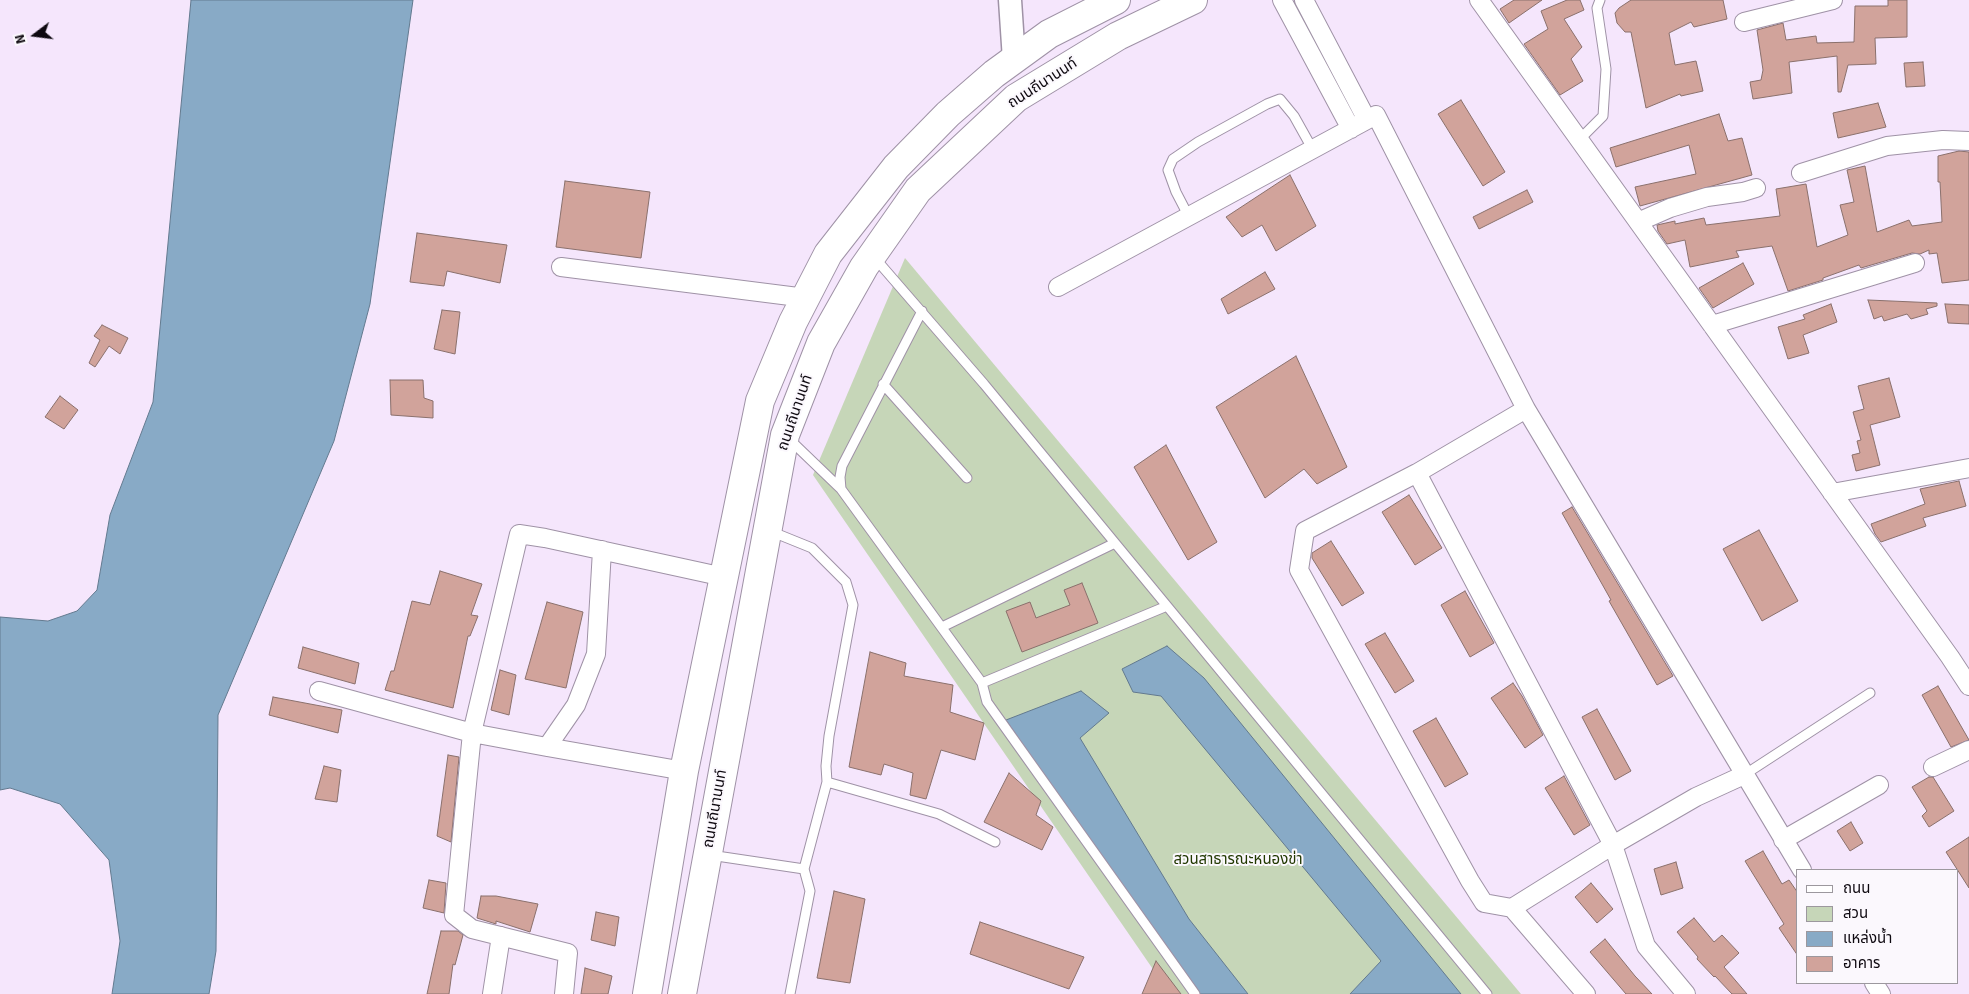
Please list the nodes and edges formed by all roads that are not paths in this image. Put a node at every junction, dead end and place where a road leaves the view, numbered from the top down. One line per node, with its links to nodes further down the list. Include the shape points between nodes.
1 (1010, 0): 10 (street)
2 (1116, 0): 10 (main road, via 1049,34)
3 (1193, 0): 20 (main road, ถนนถีนานนท์, via 1118,36 1016,98 918,190)
4 (1282, 0): 12 (street)
5 (1304, 0): 11 (street)
6 (1479, 0): 13 (street)
7 (1600, 0): 13 (lane, via 1598,8 1606,69 1603,116)
8 (1833, 0): 9 (street)
9 (1744, 22)
10 (1014, 60): 24 (main road, via 948,114 896,167 828,254)
11 (1367, 120): 12 (street); 28 (street, via 1376,115)
12 (1351, 129): 15 (street)
13 (1579, 140): 19 (street)
14 (1969, 141): 16 (street, via 1943,140 1887,146)
15 (1313, 150): 18 (street); 18 (lane, via 1294,116 1280,99 1267,104 1173,159 1168,170)
16 (1801, 173)
17 (1756, 188): 19 (street, via 1707,197)
18 (1190, 216): 23 (street)
19 (1638, 222): 26 (street)
20 (872, 255): 25 (lane); 29 (main road, ถนนถีนานนท์, via 821,343)
21 (1915, 263): 26 (street)
22 (561, 267): 24 (street)
23 (1058, 287)
24 (806, 298): 38 (main road, via 760,401)
25 (922, 311): 27 (lane); 36 (lane)
26 (1712, 325): 34 (street)
27 (883, 384): 32 (lane); 33 (lane, via 842,466)
28 (1526, 409): 31 (street); 50 (street)
29 (785, 435): 33 (lane); 35 (main road, ถนนถีนานนท์)
30 (1969, 468): 34 (street)
31 (1417, 473): 55 (street); 59 (street, via 1305,530 1299,570 1470,881 1484,903)
32 (967, 478)
33 (841, 488): 40 (lane)
34 (1832, 493): 42 (street)
35 (768, 530): 51 (lane, via 812,548 846,582 853,605 829,736); 56 (main road, ถนนถีนานนท์)
36 (1115, 543): 39 (lane); 40 (lane)
37 (602, 550): 38 (street); 45 (street, via 519,534); 46 (street, via 596,654 576,704)
38 (724, 577): 49 (main road)
39 (1167, 606): 41 (lane); 67 (lane)
40 (942, 627): 41 (lane)
41 (982, 683): 66 (lane, via 987,702)
42 (1969, 686)
43 (319, 691): 45 (street)
44 (1870, 693): 50 (lane)
45 (472, 733): 46 (street); 60 (street, via 454,915 472,928)
46 (547, 747): 49 (street)
47 (1969, 750): 48 (street)
48 (1933, 767)
49 (684, 772): 61 (main road)
50 (1744, 775): 53 (street); 55 (street, via 1696,797)
51 (827, 782): 54 (lane, via 939,814); 57 (lane)
52 (1879, 785): 53 (street)
53 (1782, 840): 58 (street)
54 (995, 842)
55 (1613, 845): 59 (street); 69 (street, via 1646,946)
56 (707, 855): 57 (lane); 62 (main road, ถนนถีนานนท์)
57 (804, 869): 65 (lane, via 810,891)
58 (1801, 869)
59 (1512, 908): 68 (street)
60 (501, 936): 63 (street); 64 (street, via 568,952)
61 (648, 988): 62 (main road)
62 (685, 992)
63 (492, 994)
64 (564, 994)
65 (790, 994)
66 (1195, 994)
67 (1487, 994)
68 (1586, 994)
69 (1686, 994)

